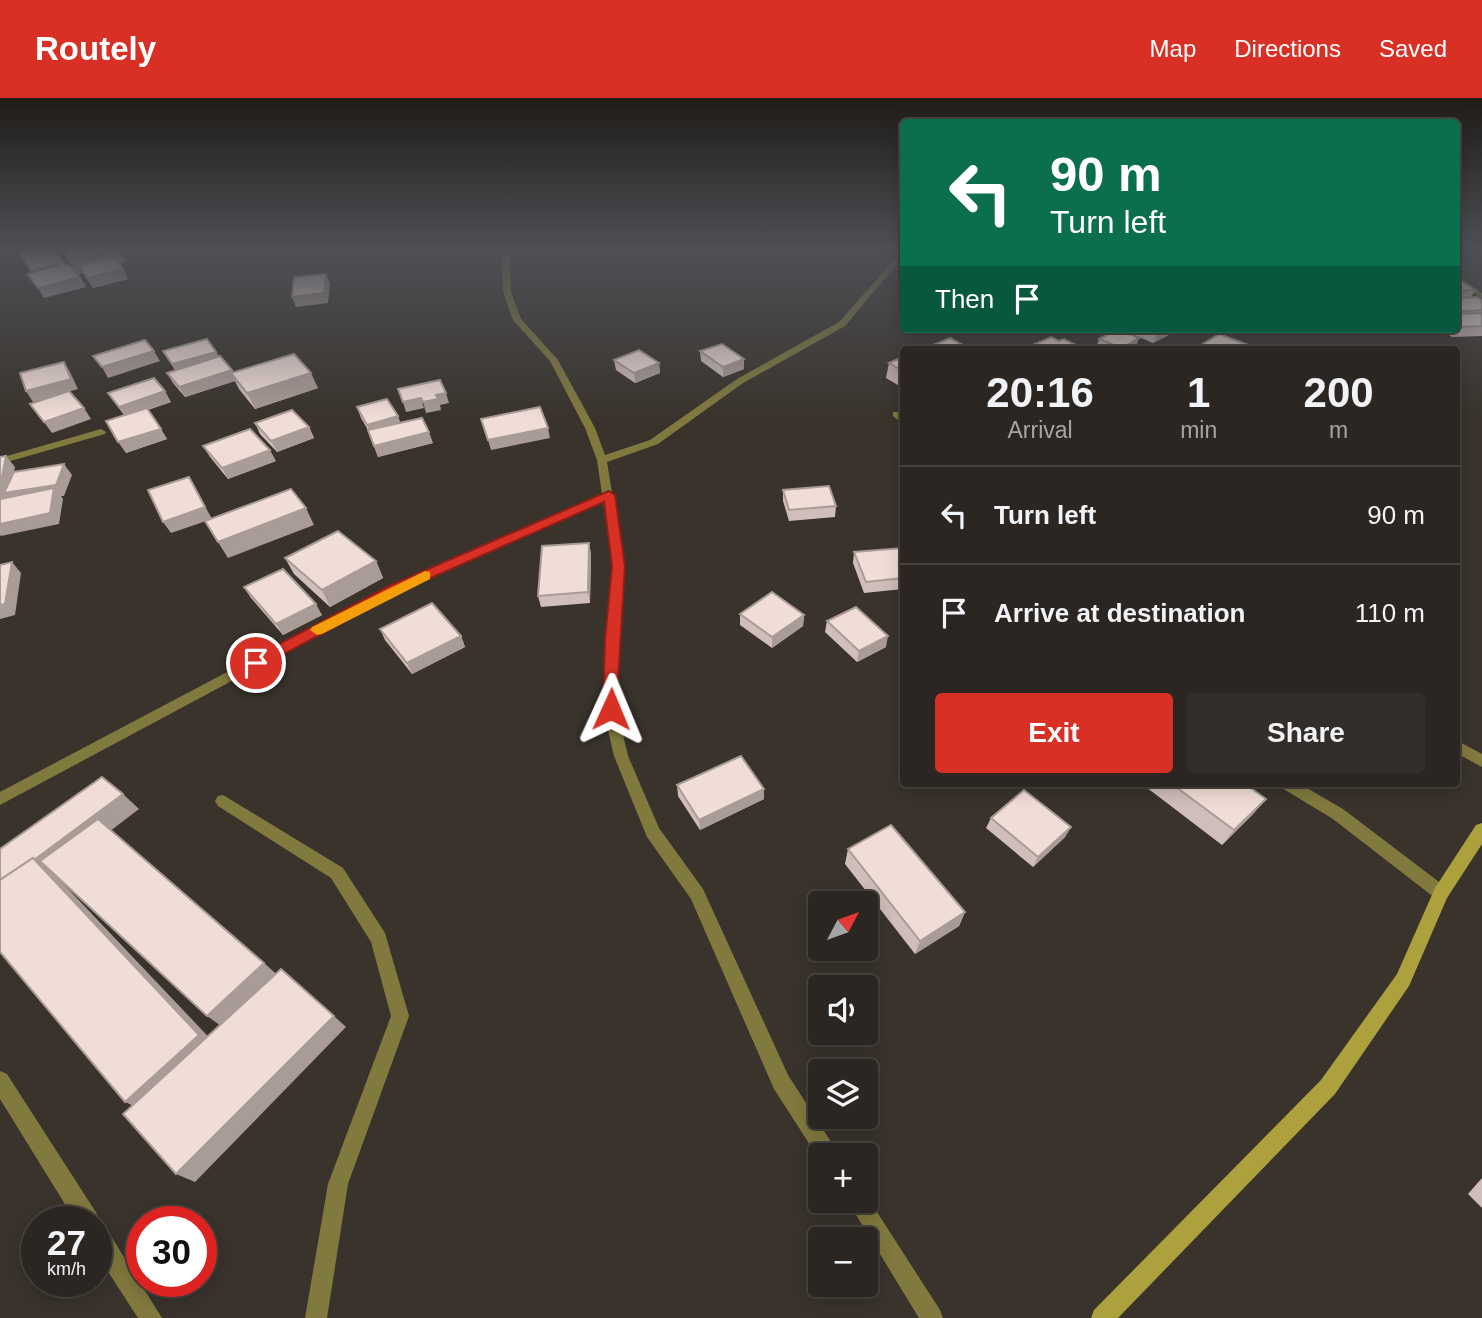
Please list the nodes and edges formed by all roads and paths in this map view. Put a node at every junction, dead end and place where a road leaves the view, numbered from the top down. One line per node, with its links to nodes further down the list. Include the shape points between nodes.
1 (511, 304): 4 (street, via 517,320 554,360)
2 (859, 304): 4 (street, via 842,324 740,382 654,442)
3 (101, 432): 5 (street)
4 (602, 460): 6 (street)
5 (0, 461)
6 (609, 495): 10 (street, via 396,588); 15 (street, via 618,566 611,709 621,756 653,832 697,894 781,1082)
7 (1460, 748): 8 (street)
8 (1482, 761)
9 (1292, 787): 13 (street, via 1338,814)
10 (0, 799)
11 (223, 801): 20 (street, via 337,873 379,939 400,1017 338,1184)
12 (1482, 830): 13 (street)
13 (1441, 893): 22 (street, via 1403,980 1328,1087)
14 (0, 1081): 16 (street)
15 (820, 1143)
16 (79, 1206)
17 (865, 1213): 21 (street)
18 (112, 1258): 19 (street)
19 (151, 1318)
20 (316, 1318)
21 (932, 1318)
22 (1102, 1318)

